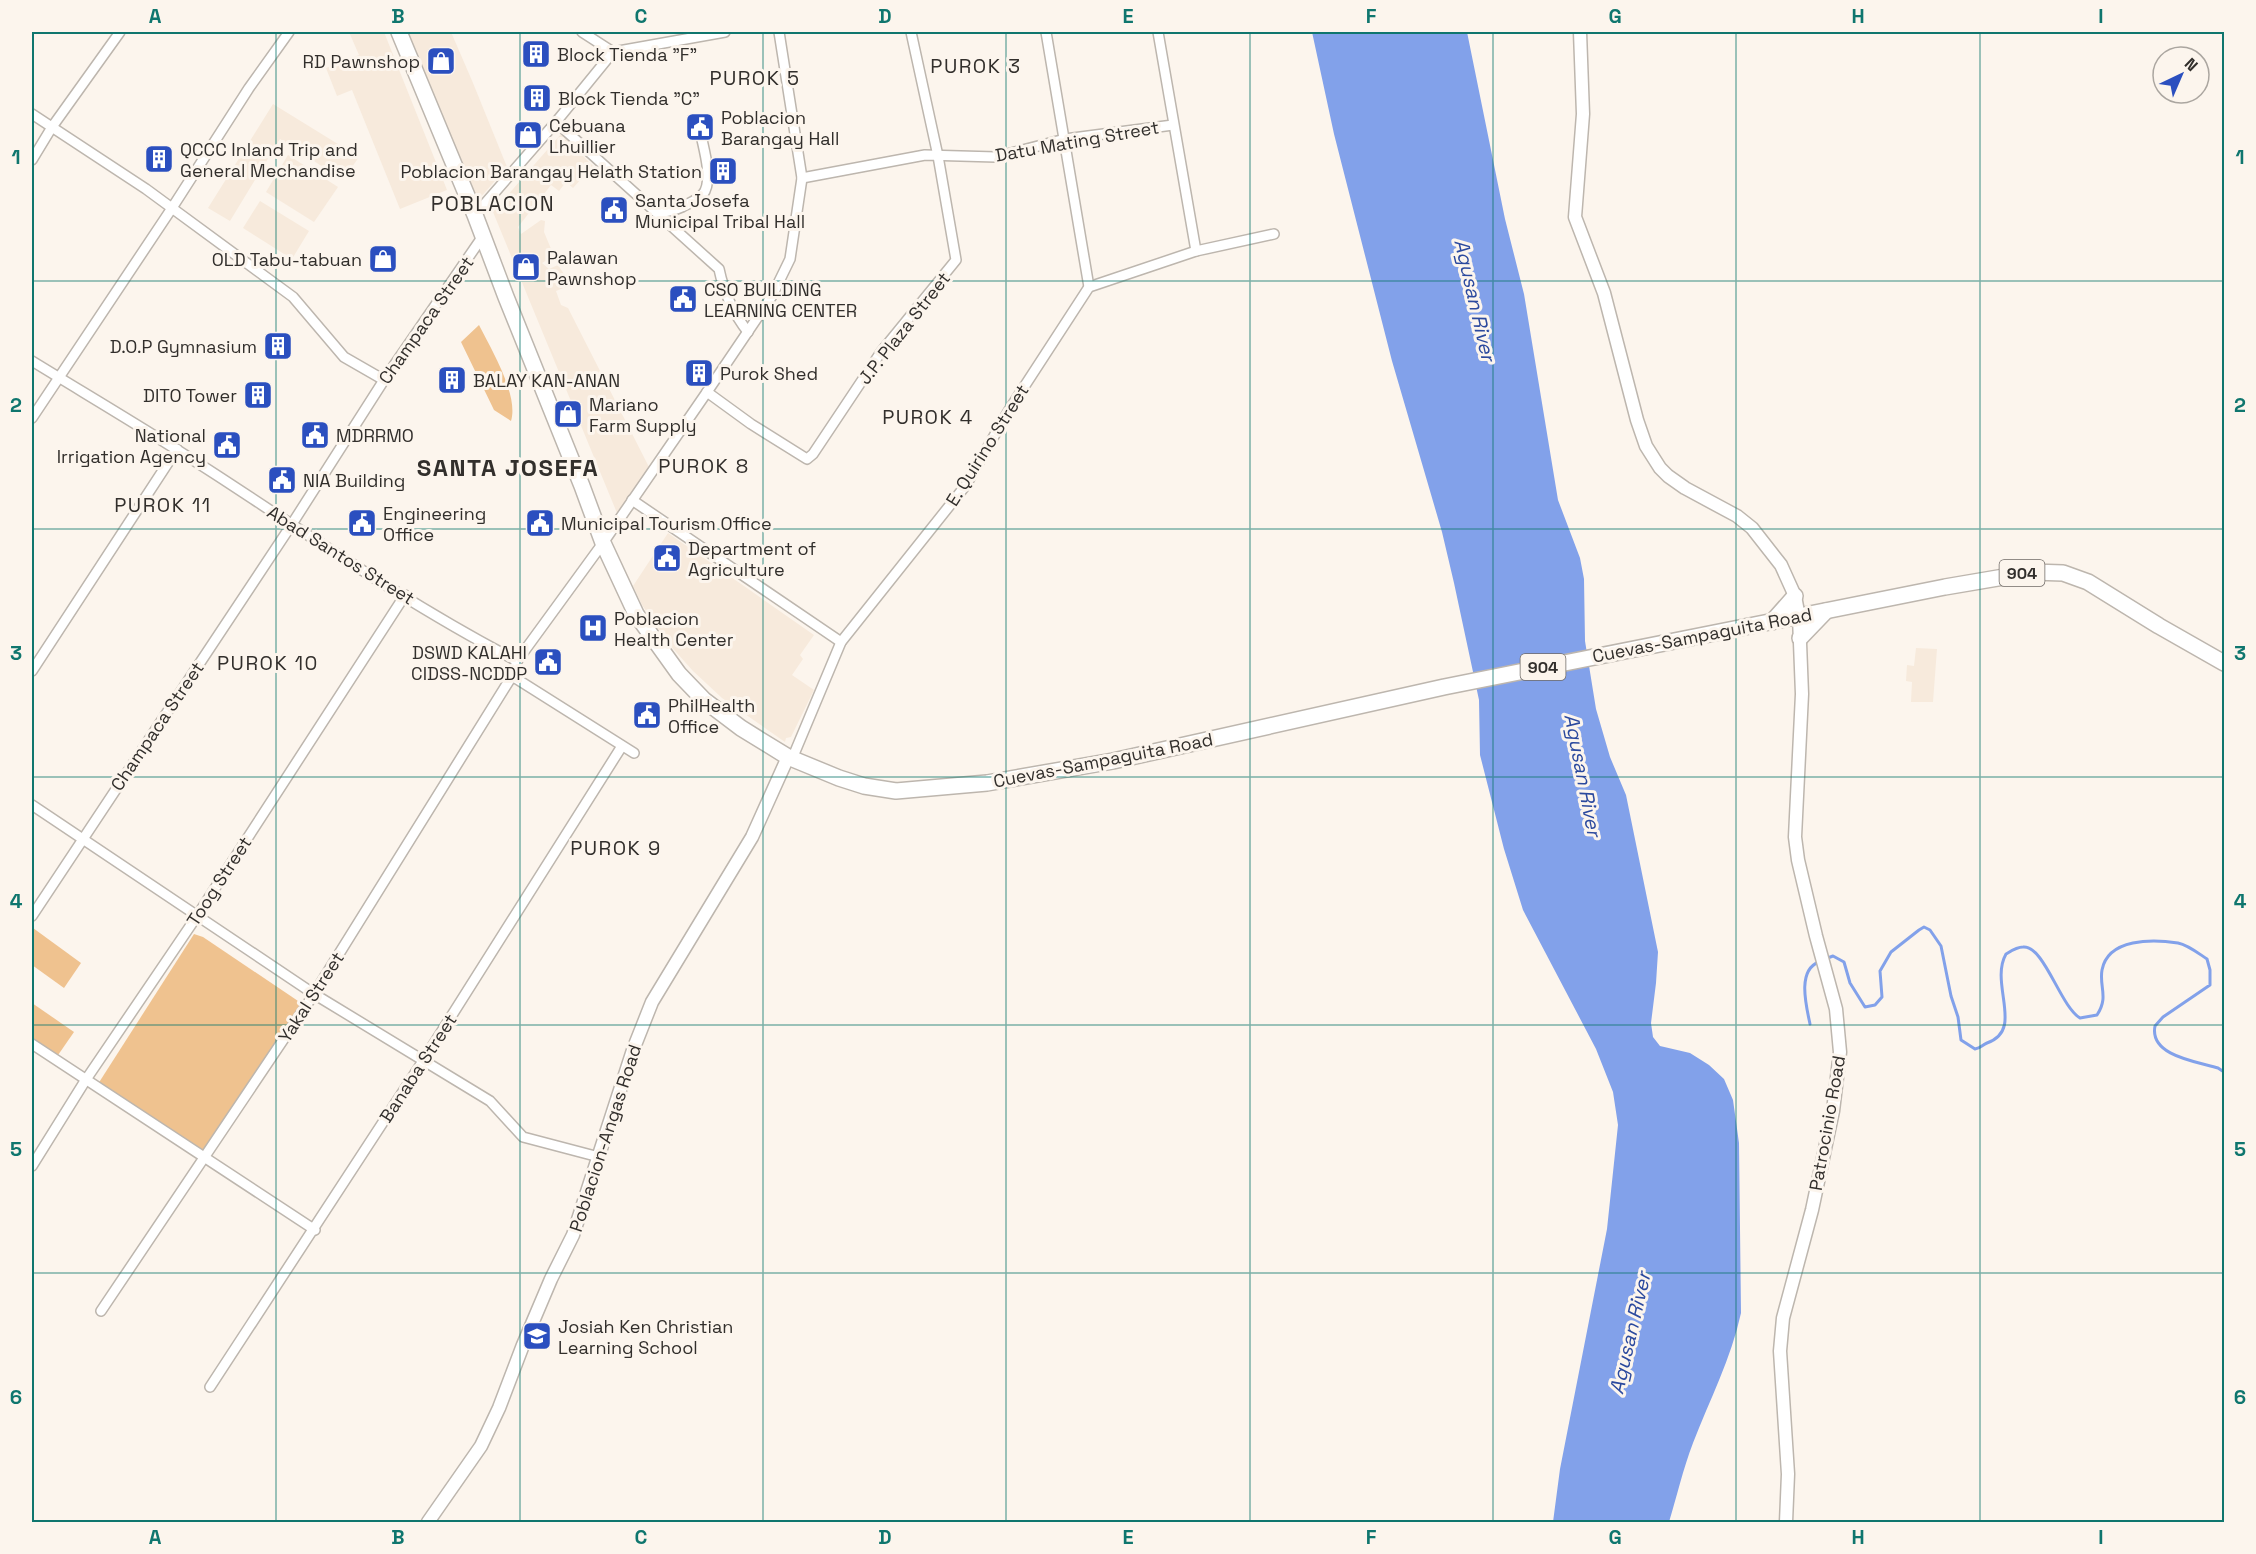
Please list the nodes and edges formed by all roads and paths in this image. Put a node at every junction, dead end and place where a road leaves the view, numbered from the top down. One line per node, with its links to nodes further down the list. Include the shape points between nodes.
1 (120, 32): 15 (street)
2 (289, 32): 21 (street)
3 (399, 32): 23 (main road, Cuevas-Sampaguita Road / 904)
4 (582, 32): 11 (street)
5 (725, 32): 11 (street)
6 (779, 32): 20 (street)
7 (911, 32): 18 (street, J.P. Plaza Street)
8 (1046, 32): 17 (street)
9 (1158, 32): 14 (street)
10 (1580, 32): 39 (street, Patrocinio Road, via 1582,152 1575,217 1604,292 1646,446 1668,476 1752,528 1781,565)
11 (613, 52): 13 (street)
12 (32, 114): 15 (street)
13 (556, 122): 22 (street); 23 (street)
14 (1173, 125): 17 (street, Datu Mating Street); 26 (street)
15 (52, 127): 19 (street); 21 (street)
16 (701, 135): 22 (street, via 705,191 695,201 676,209 662,213)
17 (1065, 139): 18 (street, Datu Mating Street, via 996,157); 27 (street)
18 (938, 156): 20 (street, Datu Mating Street); 32 (street, J.P. Plaza Street, via 956,260 881,352 813,454 807,459 798,454)
19 (32, 160)
20 (802, 178): 28 (street, via 790,259)
21 (172, 208): 30 (street); 31 (street, via 293,297 345,357)
22 (653, 210): 28 (street, via 719,269 733,312)
23 (475, 215): 25 (main road, Cuevas-Sampaguita Road / 904)
24 (1274, 234): 26 (street)
25 (483, 236): 31 (street, Champaca Street); 37 (main road, Cuevas-Sampaguita Road / 904)
26 (1196, 251): 27 (street)
27 (1089, 287): 44 (street, E. Quirino Street, via 1009,410 966,485)
28 (748, 332): 32 (street)
29 (32, 361): 30 (street, Abad Santos Street)
30 (58, 377): 33 (street); 34 (street, Abad Santos Street)
31 (384, 380): 36 (street, Champaca Street)
32 (707, 392): 35 (street)
33 (32, 418)
34 (177, 449): 36 (street, Abad Santos Street); 47 (street)
35 (632, 500): 37 (street); 44 (street)
36 (292, 524): 38 (street, Abad Santos Street); 53 (street, Champaca Street)
37 (603, 543): 45 (street); 51 (main road, Cuevas-Sampaguita Road / 904, via 636,614 679,674 728,719)
38 (405, 595): 45 (street, Abad Santos Street); 55 (street, Toog Street)
39 (1795, 597): 40 (main road); 41 (street, Patrocinio Road); 42 (main road)
40 (1825, 611): 41 (main road, Cuevas-Sampaguita Road / 904); 43 (main road); 46 (main road, Cuevas-Sampaguita Road / 904, via 2004,576 2054,571 2088,582)
41 (1799, 617): 42 (main road, Cuevas-Sampaguita Road / 904); 43 (street, Patrocinio Road)
42 (1773, 622): 43 (main road); 51 (main road, Cuevas-Sampaguita Road / 904, via 1444,687 1113,761 987,783 883,790 838,778)
43 (1800, 638): 67 (street, Patrocinio Road, via 1798,860 1836,1009 1840,1052 1833,1111 1812,1210 1783,1318 1780,1351 1788,1474)
44 (841, 642): 51 (street, E. Quirino Street)
45 (517, 661): 48 (street)
46 (2224, 663)
47 (32, 670)
48 (512, 676): 49 (street); 56 (street, Yakal Street)
49 (622, 746): 50 (street); 58 (street, Banaba Street)
50 (634, 753)
51 (790, 758): 61 (street, Poblacion-Angas Road, via 752,837 652,1002)
52 (32, 804): 53 (street)
53 (82, 838): 54 (street, Champaca Street); 55 (street)
54 (32, 916)
55 (197, 916): 56 (street); 59 (street, Toog Street)
56 (314, 994): 58 (street); 60 (street, Yakal Street)
57 (32, 1044): 59 (street)
58 (423, 1061): 61 (street, via 490,1101 523,1137); 63 (street, Banaba Street)
59 (86, 1080): 60 (street); 62 (street, Toog Street)
60 (203, 1156): 63 (street); 64 (street, Yakal Street)
61 (599, 1157): 66 (street, Poblacion-Angas Road, via 573,1235 522,1345 487,1435)
62 (32, 1166)
63 (315, 1230): 65 (street, Banaba Street)
64 (101, 1311)
65 (210, 1388)
66 (428, 1522)
67 (1786, 1522)

